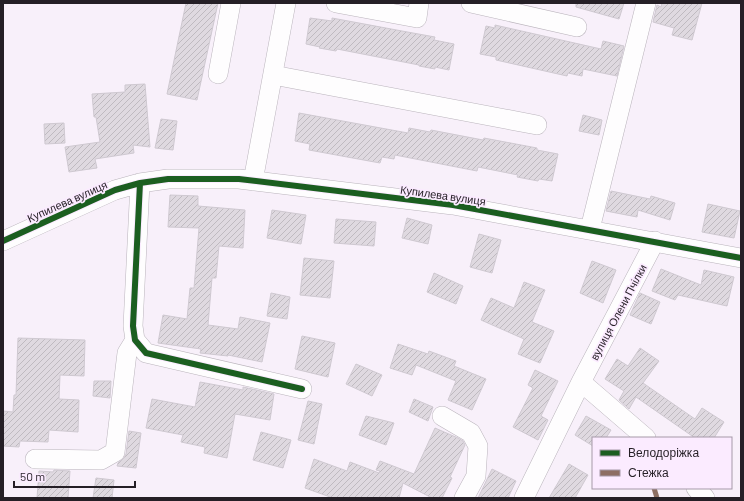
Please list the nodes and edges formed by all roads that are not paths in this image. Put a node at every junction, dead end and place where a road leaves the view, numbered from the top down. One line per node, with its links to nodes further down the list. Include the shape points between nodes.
1 (231, 3): 8 (street)
2 (286, 3): 9 (street)
3 (336, 3): 4 (street, via 417,18)
4 (419, 3)
5 (471, 3): 7 (street)
6 (646, 3): 13 (street)
7 (577, 27)
8 (218, 74)
9 (273, 75): 10 (street); 11 (street)
10 (537, 125)
11 (253, 181): 12 (street, Купилева вулиця, via 168,179); 13 (street, Купилева вулиця, via 453,205)
12 (140, 183): 14 (street, Купилева вулиця, via 115,190); 17 (street, via 133,326)
13 (590, 230): 15 (street, Купилева вулиця)
14 (3, 241)
15 (655, 241): 16 (street, Купилева вулиця); 18 (street, вулиця Олени Пчілки)
16 (741, 258)
17 (135, 340): 19 (street, via 146,353); 22 (street, via 127,353 115,452 101,460)
18 (581, 382): 21 (street); 25 (street, вулиця Олени Пчілки)
19 (302, 389)
20 (442, 416): 24 (street, via 472,433 478,446 476,476)
21 (645, 437)
22 (35, 459)
23 (697, 489): 26 (street)
24 (464, 498)
25 (524, 498)
26 (705, 498)

